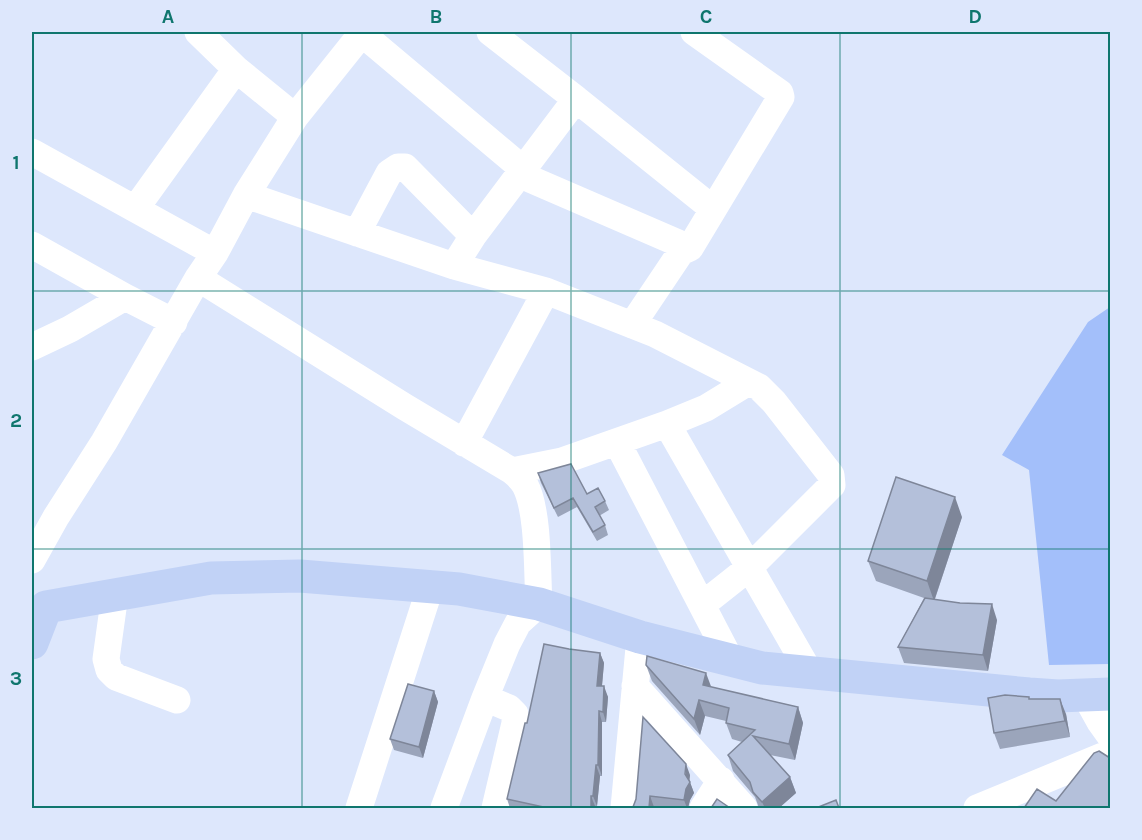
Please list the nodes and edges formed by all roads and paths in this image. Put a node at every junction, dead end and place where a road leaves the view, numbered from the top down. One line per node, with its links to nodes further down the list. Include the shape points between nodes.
1 (362, 32): 7 (street); 9 (street)
2 (490, 32): 6 (street)
3 (694, 32): 12 (street, via 781,97)
4 (206, 34): 5 (street)
5 (236, 69): 7 (street); 11 (street)
6 (576, 99): 9 (street); 12 (street)
7 (295, 117): 10 (street)
8 (32, 152): 11 (street)
9 (523, 169): 14 (street); 16 (street, via 530,179 678,243)
10 (246, 195): 13 (street); 17 (street)
11 (136, 208): 17 (street)
12 (713, 209): 16 (street, via 690,248)
13 (357, 232): 14 (street, via 389,173 405,167); 18 (street)
14 (473, 236): 18 (street)
15 (32, 245): 21 (street)
16 (681, 252): 23 (street)
17 (215, 253): 19 (street)
18 (454, 266): 20 (street)
19 (198, 278): 22 (street); 27 (street)
20 (546, 291): 23 (street); 27 (street)
21 (125, 297): 22 (street); 24 (street)
22 (174, 322): 30 (street)
23 (632, 325): 25 (street, via 699,355)
24 (32, 347)
25 (747, 383): 26 (street, via 706,408); 31 (street, via 759,387 774,402 833,478 828,491)
26 (667, 424): 28 (street); 31 (street)
27 (464, 442): 29 (street)
28 (617, 442): 29 (street, via 562,461); 35 (street)
29 (512, 471): 34 (street, via 523,482 533,510)
30 (32, 560)
31 (750, 567): 35 (street); 40 (street)
32 (430, 588): 33 (main road, via 300,576 222,577); 34 (main road, via 459,589); 48 (street)
33 (115, 594): 36 (main road); 44 (street, via 105,659 109,670 116,677)
34 (538, 604): 37 (main road); 43 (street, via 518,623)
35 (702, 604): 39 (street)
36 (39, 610): 38 (main road)
37 (640, 637): 39 (main road); 41 (street)
38 (32, 643)
39 (731, 661): 40 (main road, via 762,669)
40 (810, 673): 42 (main road, via 1029,694)
41 (635, 686): 47 (street); 51 (street)
42 (1098, 695): 45 (street, via 1100,722)
43 (485, 698): 49 (street); 50 (street, via 515,714)
44 (177, 700)
45 (1110, 736)
46 (1110, 753): 54 (street)
47 (721, 780): 52 (street); 53 (street)
48 (360, 808)
49 (444, 808)
50 (495, 808)
51 (624, 808)
52 (702, 808)
53 (744, 808)
54 (977, 808)

